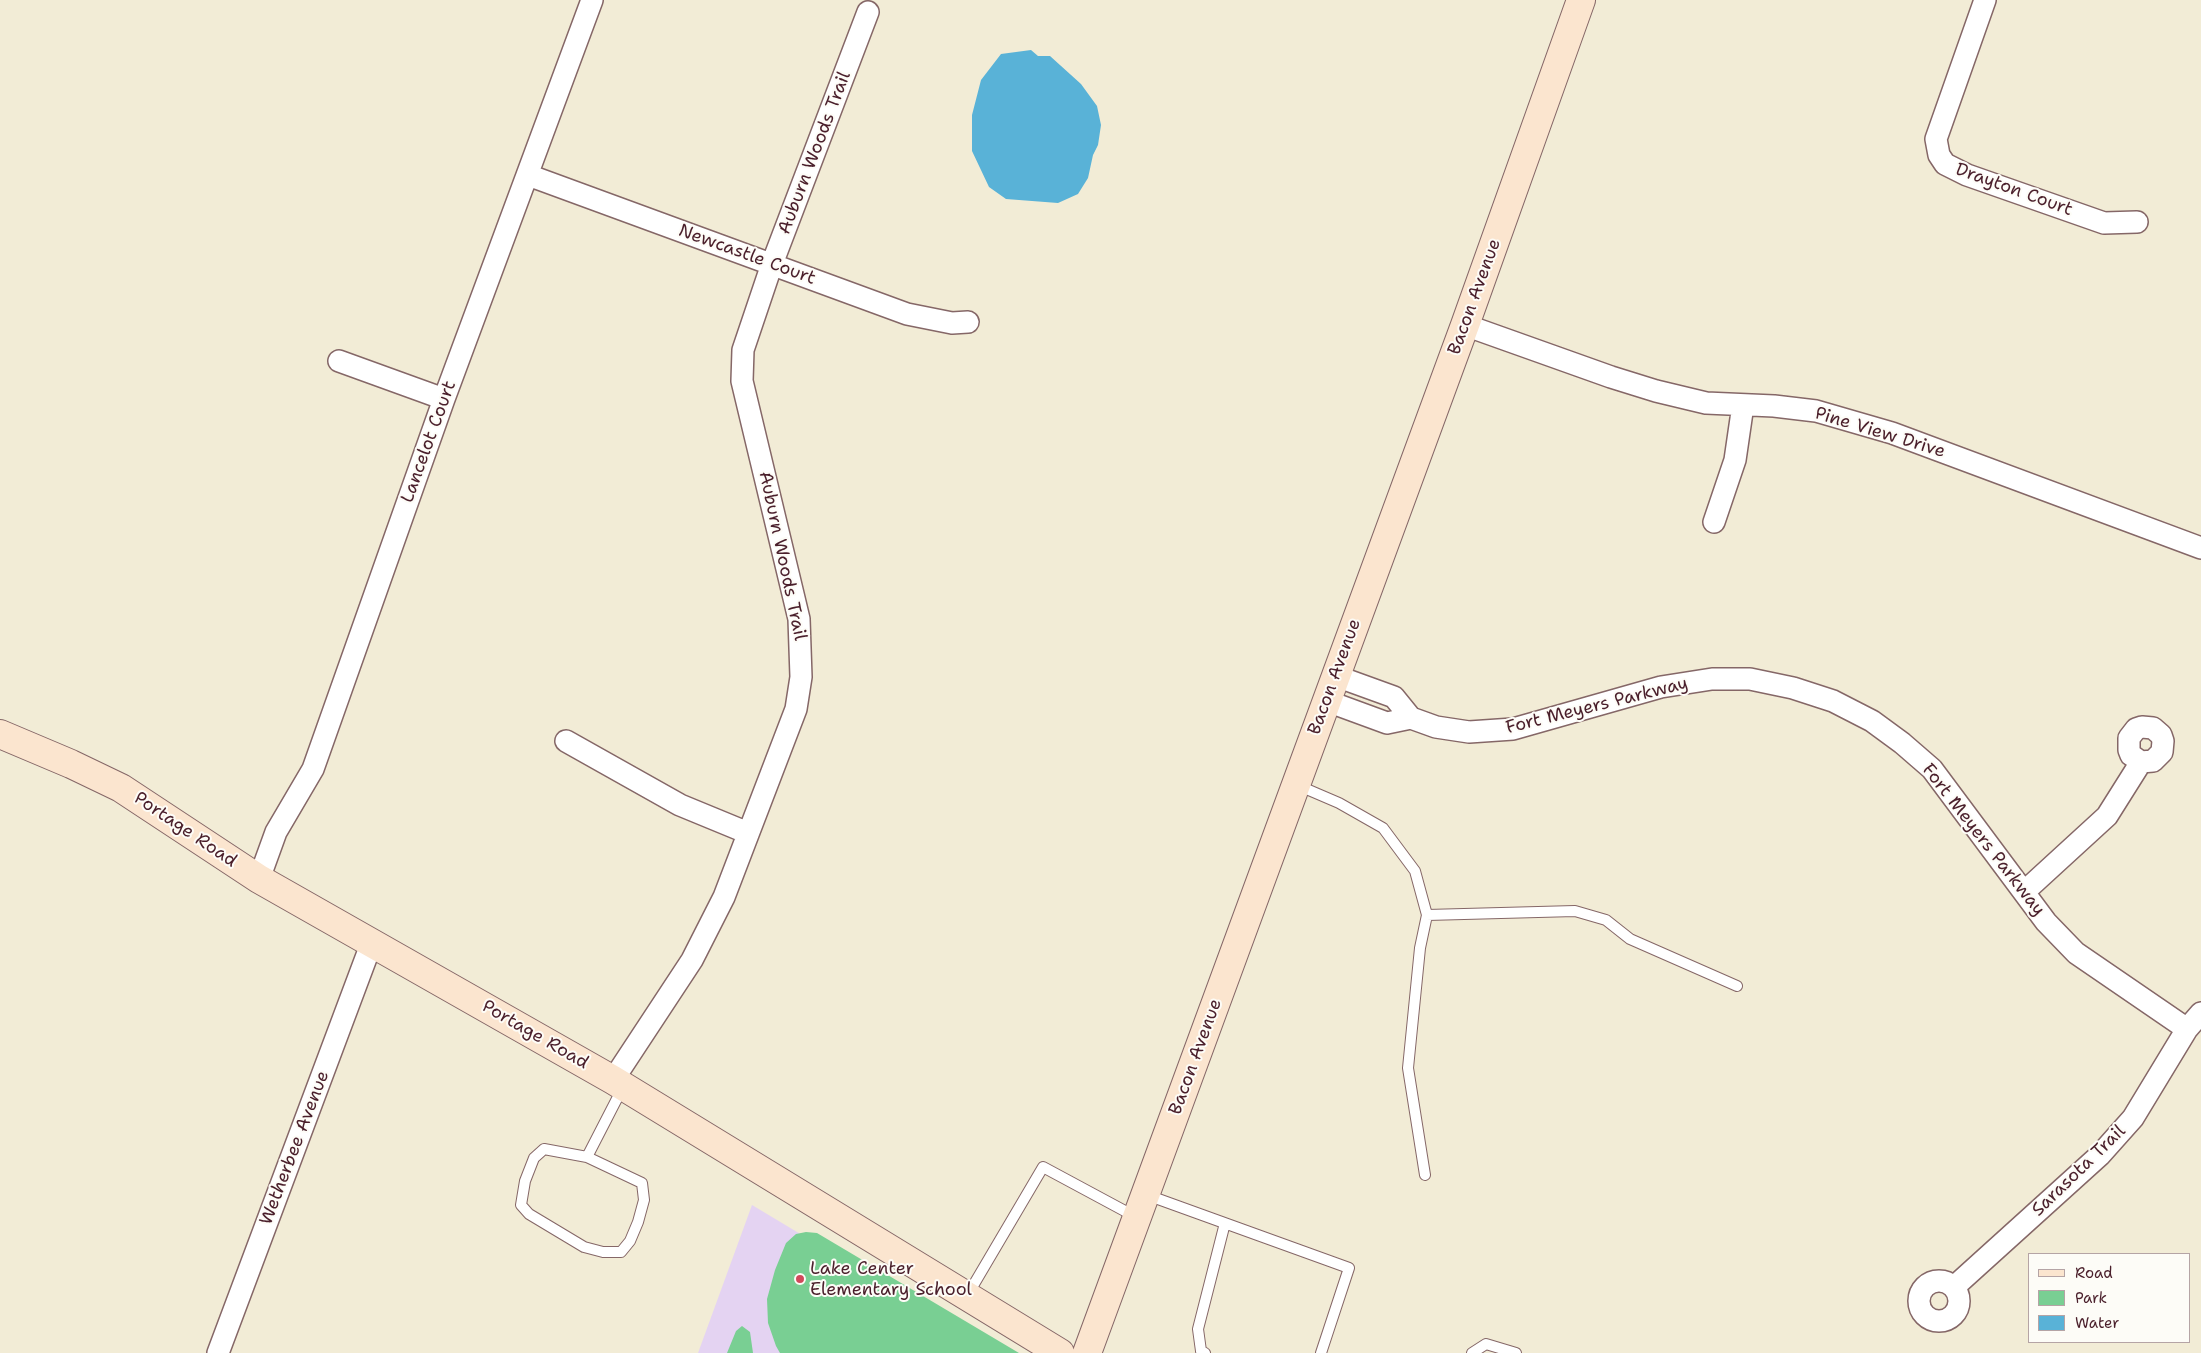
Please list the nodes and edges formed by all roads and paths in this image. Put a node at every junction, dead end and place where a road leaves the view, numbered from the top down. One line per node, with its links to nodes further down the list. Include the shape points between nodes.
1 (592, 0): 5 (street, Lancelot Court)
2 (1581, 0): 9 (street, Bacon Avenue)
3 (1985, 0): 6 (street, Drayton Court, via 1936,139 1939,155 1945,164 2104,223)
4 (868, 12): 7 (street, Auburn Woods Trail)
5 (528, 175): 7 (street, Newcastle Court); 11 (street, Lancelot Court)
6 (2137, 222)
7 (772, 264): 8 (street, Newcastle Court, via 907,314 952,323); 22 (street, Auburn Woods Trail, via 743,350 742,381 799,619 801,678 796,709)
8 (968, 322)
9 (1465, 325): 12 (street, Pine View Drive, via 1656,391 1706,403); 15 (street, Bacon Avenue)
10 (339, 361): 11 (street)
11 (444, 399): 23 (street, Lancelot Court, via 313,769 276,832)
12 (1743, 405): 13 (street, via 1735,460); 14 (street, Pine View Drive, via 1816,411 1892,434)
13 (1714, 522)
14 (2201, 548)
15 (1336, 676): 16 (street, Bacon Avenue); 17 (street, via 1394,697)
16 (1326, 701): 17 (street, via 1387,723); 21 (street, Bacon Avenue)
17 (1411, 718): 24 (street, Fort Meyers Parkway, via 1436,727 1469,732 1513,729 1661,687 1712,679 1750,679 1792,688 1833,700 1872,721 1932,769)
18 (0, 734): 23 (street, Portage Road, via 121,788)
19 (566, 741): 22 (street, via 680,806)
20 (2141, 762): 24 (street, via 2107,816)
21 (1296, 785): 25 (lane, via 1339,803 1383,828 1415,871); 33 (street, Bacon Avenue)
22 (748, 833): 30 (street, Auburn Woods Trail, via 724,896 692,960)
23 (258, 879): 26 (street, Portage Road)
24 (2024, 892): 29 (street, Fort Meyers Parkway, via 2046,922 2076,953)
25 (1427, 915): 27 (lane, via 1575,911 1606,920 1630,939); 32 (lane, via 1420,948 1408,1068)
26 (372, 942): 30 (street, Portage Road); 37 (street, Wetherbee Avenue)
27 (1736, 986)
28 (2201, 1013): 29 (street, Sarasota Trail)
29 (2187, 1029): 35 (street, Sarasota Trail, via 2133,1118 2100,1155)
30 (618, 1083): 31 (lane); 36 (street, Portage Road)
31 (587, 1157): 31 (lane, via 544,1149 534,1158 525,1181 521,1205 529,1214 584,1247 621,1252 638,1222 644,1200 642,1184)
32 (1425, 1175)
33 (1141, 1206): 34 (lane); 36 (lane, via 1043,1167); 39 (street, Bacon Avenue)
34 (1226, 1224): 40 (lane, via 1198,1329 1201,1351); 41 (lane, via 1349,1268)
35 (1954, 1287)
36 (967, 1296): 38 (street, Portage Road)
37 (218, 1353)
38 (1060, 1353)
39 (1087, 1353)
40 (1206, 1353)
41 (1320, 1353)
42 (1472, 1353): 43 (lane, via 1486,1344)
43 (1516, 1353)

